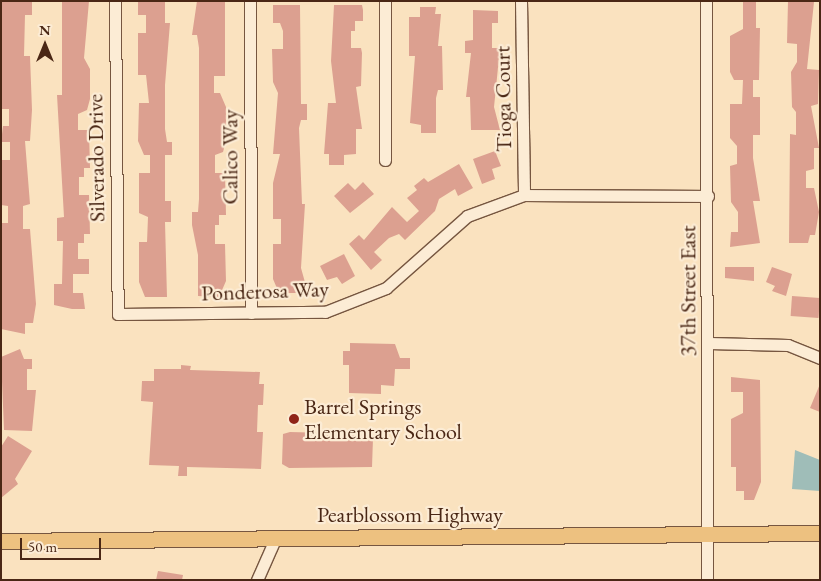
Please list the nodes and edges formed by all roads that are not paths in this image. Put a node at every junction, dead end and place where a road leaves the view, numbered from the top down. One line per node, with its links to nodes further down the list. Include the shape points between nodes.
1 (114, 1): 10 (street, Silverado Drive)
2 (250, 1): 9 (street, Calico Way)
3 (385, 1): 6 (street)
4 (521, 1): 7 (street, Tioga Court)
5 (706, 1): 8 (street, 37th Street East)
6 (385, 160)
7 (524, 195): 8 (street, Ponderosa Way); 9 (street, Ponderosa Way, via 467,216 386,288 356,304 325,312)
8 (708, 196): 11 (street, 37th Street East)
9 (251, 313): 10 (street, Ponderosa Way)
10 (118, 314)
11 (709, 343): 12 (street, via 788,345); 14 (street, 37th Street East)
12 (820, 358)
13 (820, 533): 14 (main road, Pearblossom Highway)
14 (707, 534): 15 (main road, Pearblossom Highway); 18 (street, 37th Street East)
15 (276, 537): 16 (main road, Pearblossom Highway); 17 (street)
16 (1, 541)
17 (257, 580)
18 (707, 580)

